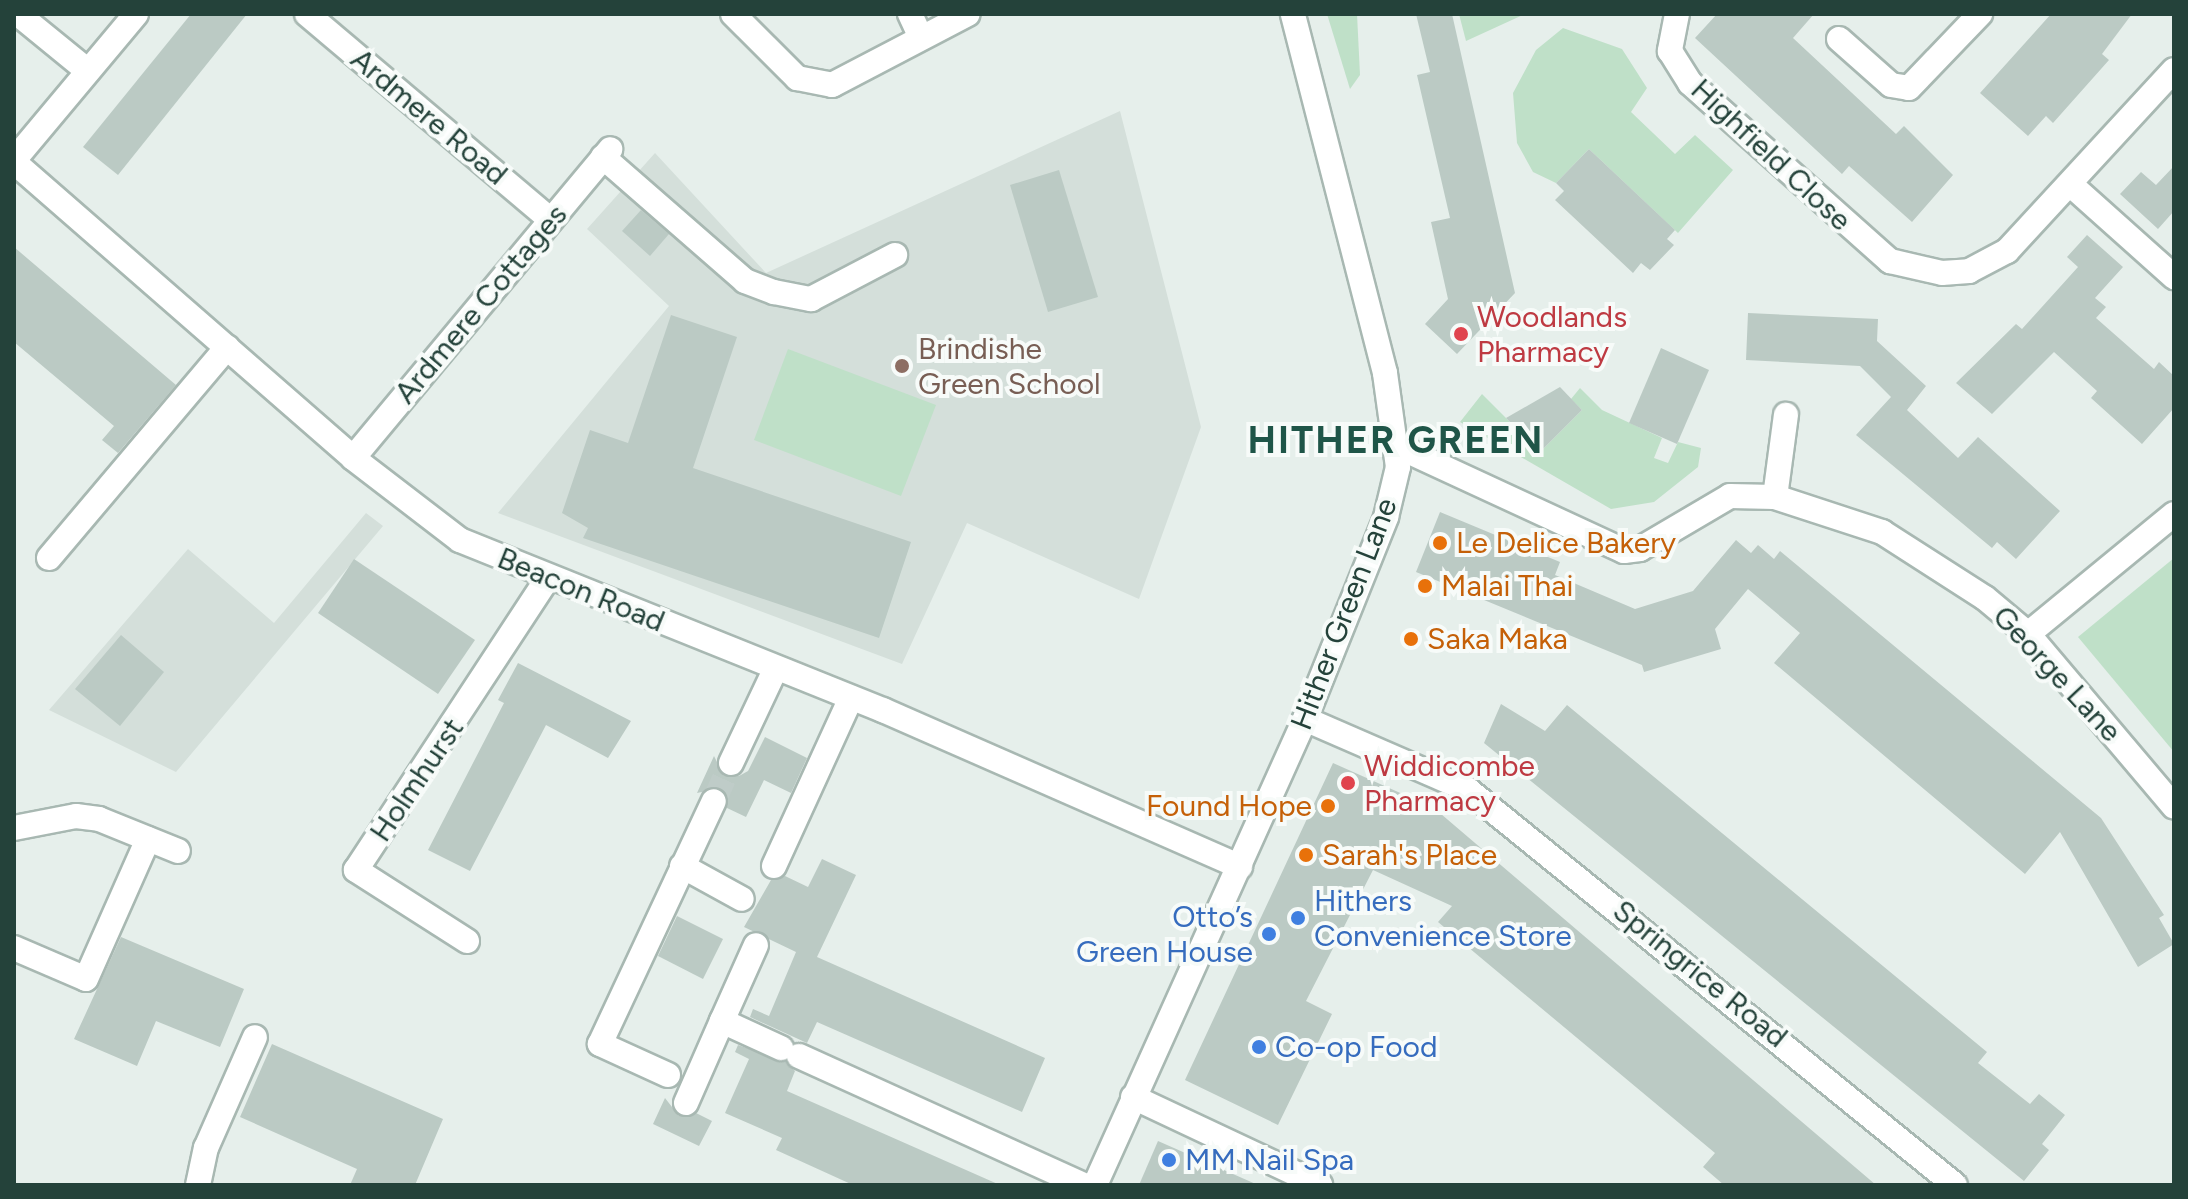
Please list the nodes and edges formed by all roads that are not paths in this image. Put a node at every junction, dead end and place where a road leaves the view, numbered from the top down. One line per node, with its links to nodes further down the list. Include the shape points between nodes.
1 (18, 14): 13 (street)
2 (136, 14): 13 (street)
3 (307, 14): 16 (street, Ardmere Road)
4 (733, 14): 10 (street, via 773,57 810,83 832,85)
5 (910, 14): 10 (street)
6 (968, 14): 10 (street)
7 (1293, 14): 21 (street, Hither Green Lane)
8 (1677, 14): 15 (street, Highfield Close, via 1670,51 1690,83 1864,241 1913,269 1942,273 1989,262 2007,251)
9 (1980, 14): 11 (street, via 1909,88 1891,85)
10 (921, 38)
11 (1839, 39)
12 (2174, 70): 15 (street)
13 (88, 71): 14 (street)
14 (14, 161): 19 (street, Beacon Road)
15 (2070, 184): 18 (street)
16 (551, 220): 17 (street, Ardmere Cottages, via 606,153 745,281 774,292 811,299); 22 (street, Ardmere Cottages)
17 (895, 255)
18 (2174, 277)
19 (227, 347): 22 (street, Beacon Road); 25 (street)
20 (1786, 415): 23 (street)
21 (1399, 447): 23 (street, George Lane, via 1624,551 1640,549 1730,496); 30 (street, Hither Green Lane, via 1386,517)
22 (353, 458): 26 (street, Beacon Road, via 460,540)
23 (1775, 497): 27 (street, George Lane, via 1882,532 1985,598)
24 (2174, 514): 27 (street)
25 (49, 558)
26 (548, 578): 28 (street, Beacon Road); 41 (street, Holmhurst, via 356,870)
27 (2028, 634): 33 (street, George Lane)
28 (776, 668): 29 (street, Beacon Road); 31 (street)
29 (851, 698): 38 (street); 39 (street, Beacon Road)
30 (1305, 719): 39 (street, Hither Green Lane); 53 (street, Springrice Road, via 1468,790)
31 (731, 763)
32 (714, 801): 37 (street)
33 (2174, 807)
34 (14, 828): 35 (street, via 76,816)
35 (148, 839): 36 (street); 43 (street, via 86,979)
36 (178, 851)
37 (682, 866): 40 (street); 46 (street, via 600,1044)
38 (774, 866)
39 (1240, 867): 47 (street, Hither Green Lane)
40 (742, 899)
41 (467, 941)
42 (756, 945): 44 (street)
43 (14, 948)
44 (722, 1021): 48 (street); 50 (street)
45 (255, 1037): 49 (street, via 206,1148)
46 (668, 1075)
47 (1133, 1097): 51 (street, Hither Green Lane); 52 (street)
48 (686, 1103)
49 (198, 1185)
50 (1084, 1185)
51 (1095, 1185)
52 (1320, 1185)
53 (1955, 1185)

